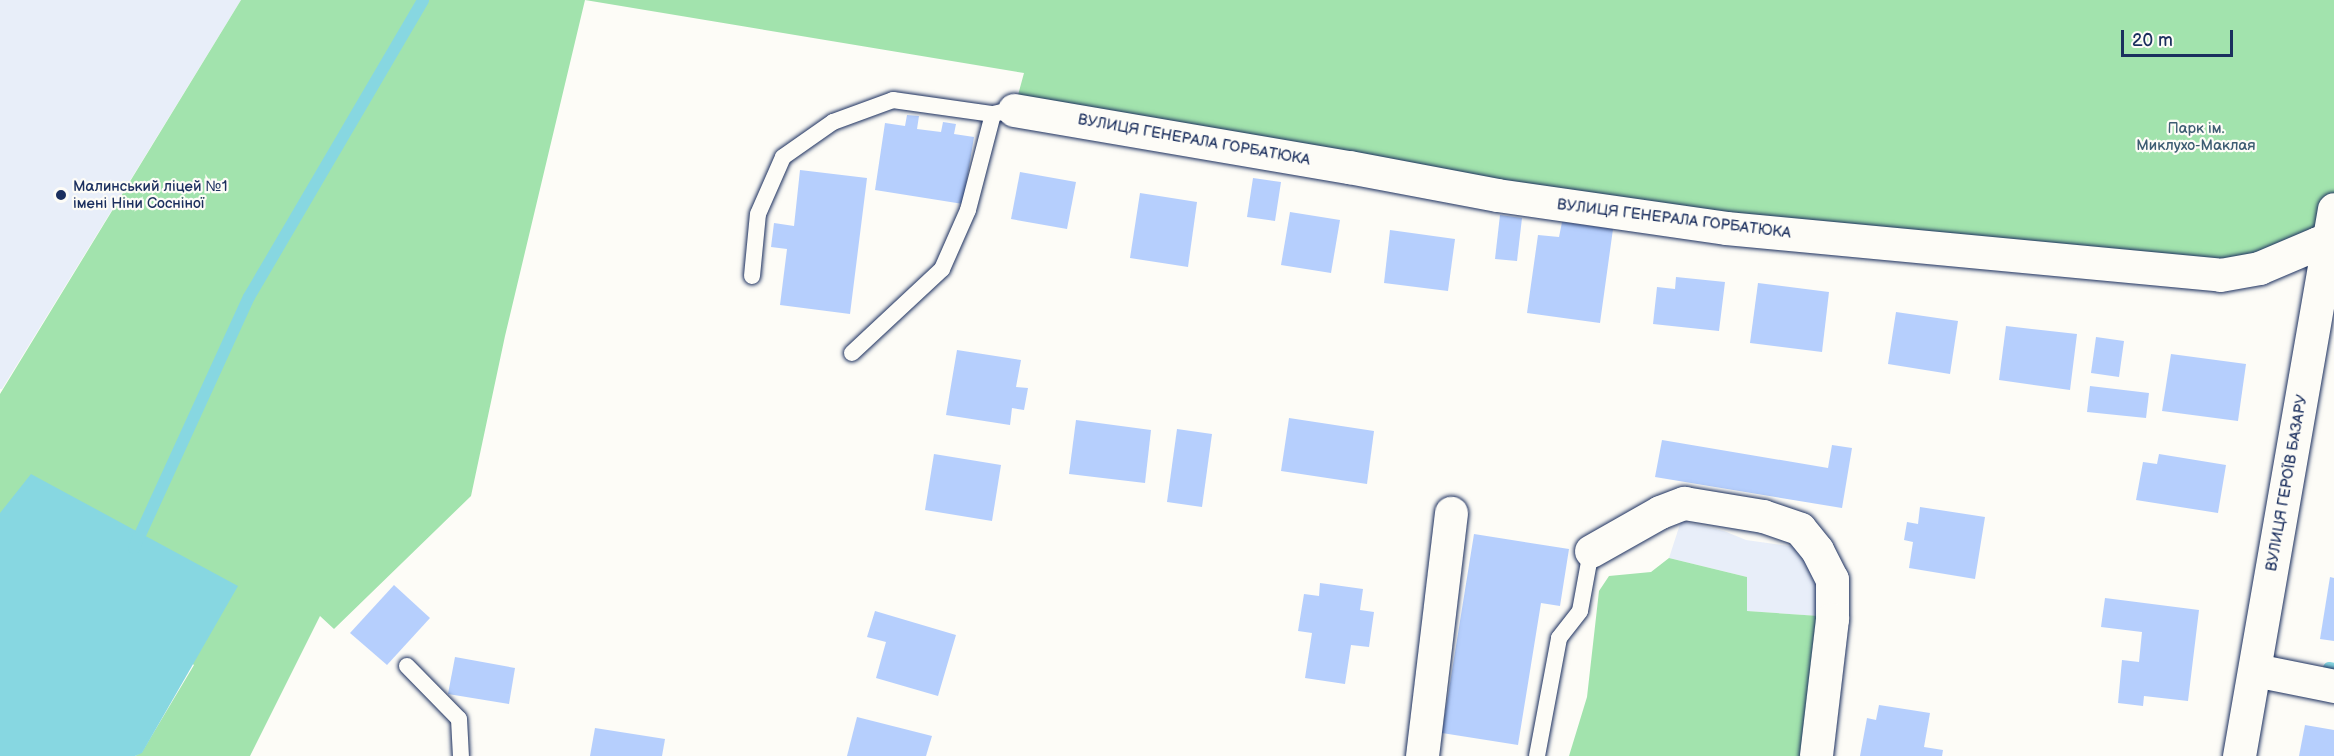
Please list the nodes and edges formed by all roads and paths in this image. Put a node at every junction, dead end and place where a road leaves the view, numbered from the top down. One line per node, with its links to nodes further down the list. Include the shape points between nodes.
1 (1003, 112): 3 (street, ВУЛИЦЯ ГЕНЕРАЛА ГОРБАТЮКА, via 1349,167 1497,195 1773,232 2220,274 2259,268 2308,246); 4 (lane, via 893,100 833,122 783,157 758,214); 5 (lane, via 942,269)
2 (2334, 209): 3 (street, ВУЛИЦЯ ГЕРОЇВ БАЗАРУ)
3 (2331, 243): 9 (street, ВУЛИЦЯ ГЕРОЇВ БАЗАРУ)
4 (752, 276)
5 (852, 353)
6 (1451, 513): 12 (street)
7 (1591, 551): 13 (lane, via 1580,611 1559,638); 14 (street, via 1660,512 1684,503 1763,516 1800,529 1833,579)
8 (407, 666): 11 (lane, via 459,719)
9 (2254, 670): 10 (street); 15 (street, ВУЛИЦЯ ГЕРОЇВ БАЗАРУ)
10 (2334, 686)
11 (461, 756)
12 (1422, 756)
13 (1537, 756)
14 (1816, 756)
15 (2239, 756)

